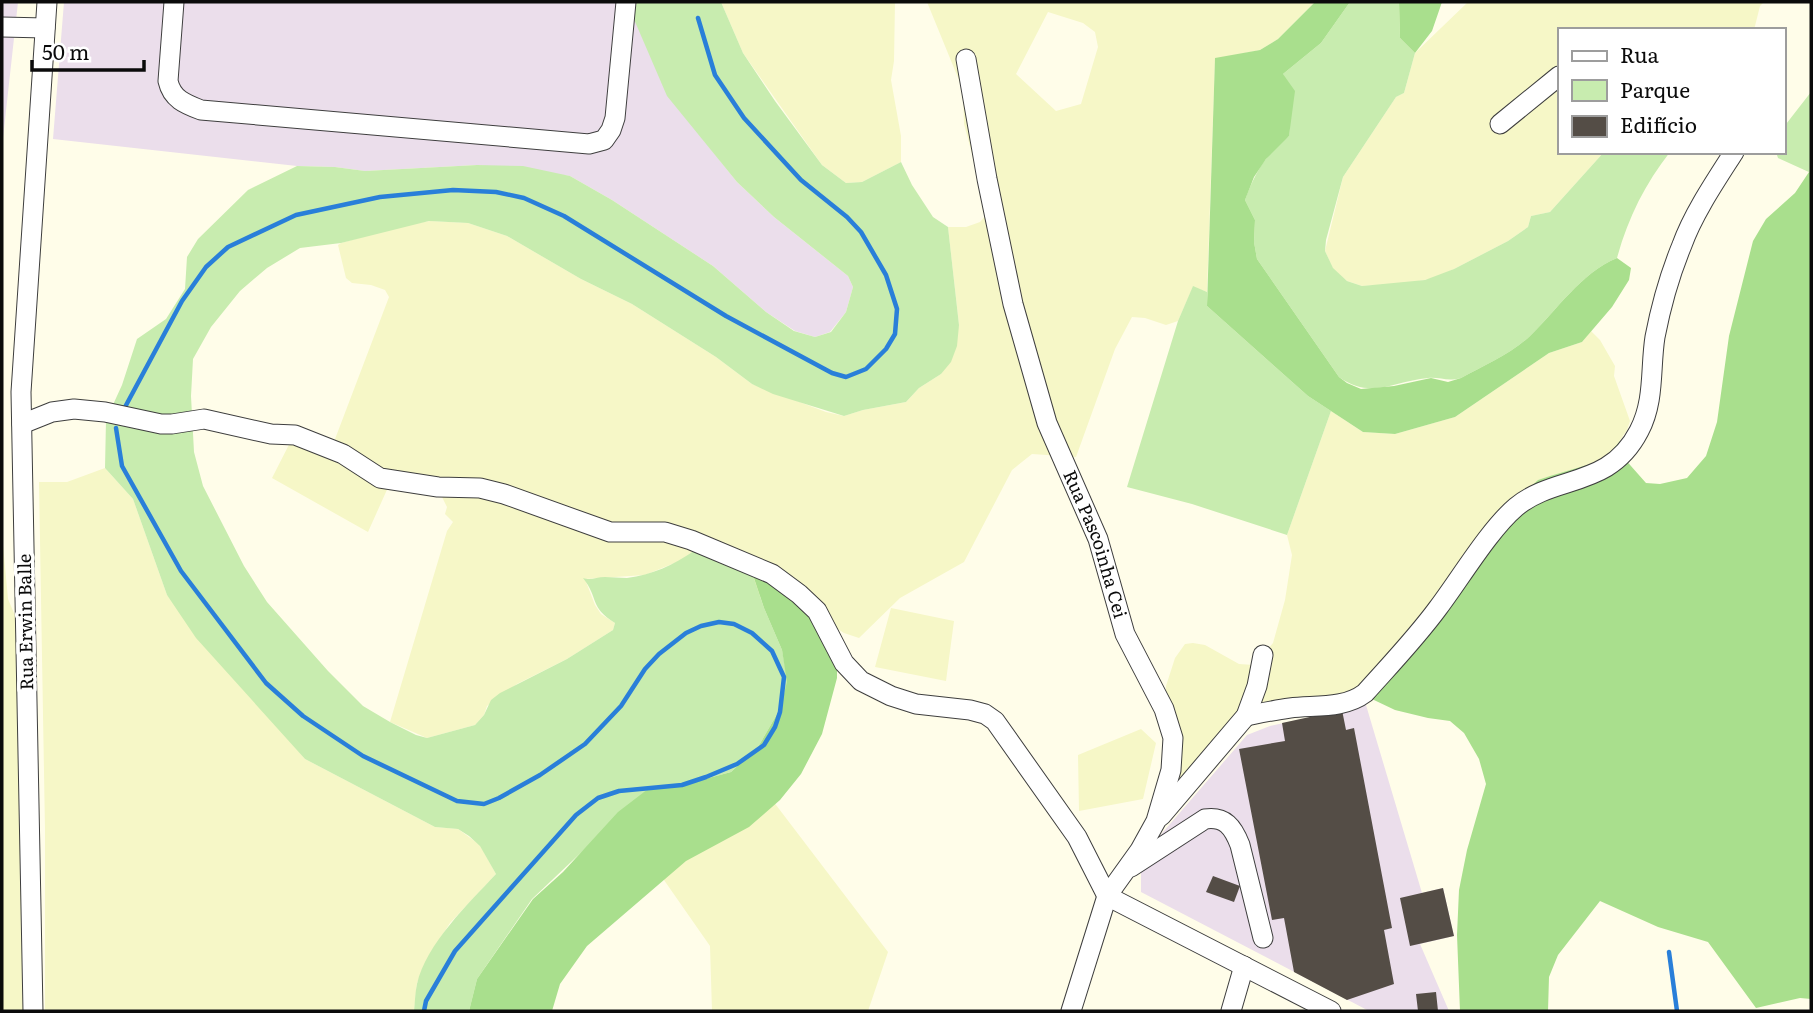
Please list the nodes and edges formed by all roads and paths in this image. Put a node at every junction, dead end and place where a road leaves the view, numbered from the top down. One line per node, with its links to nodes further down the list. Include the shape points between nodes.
1 (47, 2): 5 (street, Rua Erwin Balle)
2 (174, 2): 3 (street, via 170,91 201,110 589,144 604,140 615,118)
3 (626, 2)
4 (2, 27): 5 (street)
5 (45, 28): 10 (street, Rua Erwin Balle)
6 (967, 59): 13 (street, Rua Pascoinha Cei, via 1013,304 1047,423 1098,539 1125,634 1164,709 1173,738 1171,770)
7 (1558, 77): 8 (street)
8 (1500, 124)
9 (1733, 154): 12 (street, via 1682,243 1655,340 1647,411 1630,446 1600,471 1517,506 1434,613 1356,700)
10 (22, 424): 15 (street, via 52,412 85,409 161,424 204,419 295,435 333,449 380,478 480,488 610,532 665,532 741,559 772,574 817,611 844,663 861,681 916,704 970,710 995,721 1077,837); 18 (street, Rua Erwin Balle)
11 (1263, 656): 12 (street)
12 (1246, 716): 13 (street)
13 (1156, 821): 14 (street, Rua Pascoinha Cei)
14 (1125, 872): 15 (street, Rua Pascoinha Cei); 16 (street, via 1205,819 1227,823 1240,845)
15 (1107, 896): 17 (street); 19 (street, Rua Pascoinha Cei)
16 (1263, 938)
17 (1244, 966): 20 (street); 21 (street)
18 (33, 1011)
19 (1071, 1011)
20 (1231, 1011)
21 (1331, 1011)

